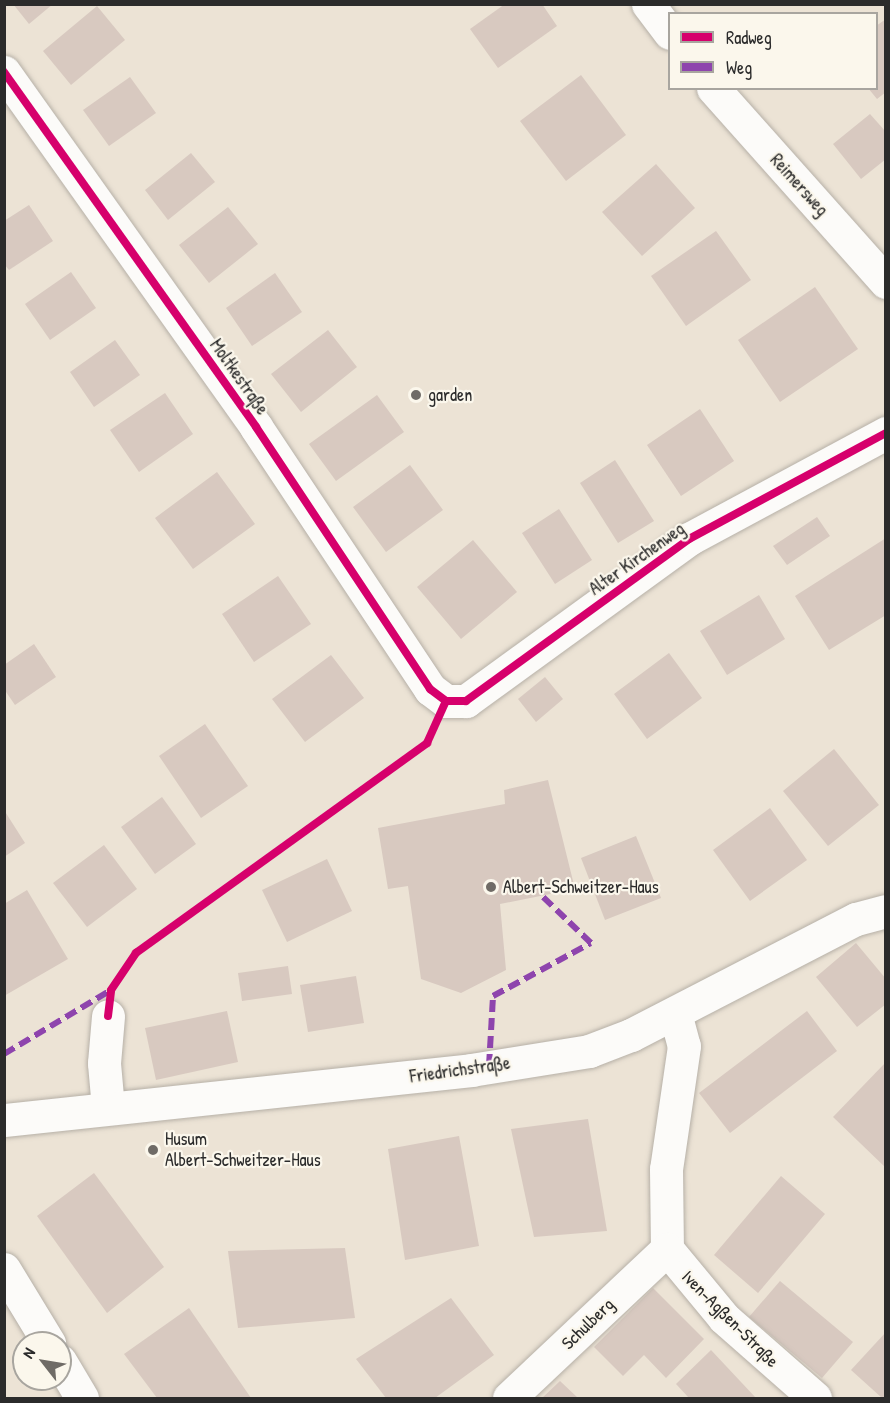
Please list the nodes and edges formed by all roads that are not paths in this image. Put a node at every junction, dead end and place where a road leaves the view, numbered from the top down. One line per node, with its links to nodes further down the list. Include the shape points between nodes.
1 (648, 4): 2 (street)
2 (668, 32)
3 (4, 72): 7 (street, Moltkestraße, via 256,427 430,689)
4 (715, 90): 5 (street, Reimersweg)
5 (885, 282)
6 (885, 433): 7 (street, Alter Kirchenweg, via 689,539 466,701)
7 (446, 701)
8 (885, 910): 9 (street, Friedrichstraße, via 856,919)
9 (675, 1013): 11 (street, Friedrichstraße, via 589,1051 471,1070); 13 (street, via 684,1046 666,1169)
10 (108, 1016): 11 (street, via 104,1063)
11 (108, 1108): 12 (street, Friedrichstraße)
12 (4, 1120)
13 (667, 1249): 18 (street, Schulberg); 19 (street, Iven-Agßen-Straße, via 723,1318)
14 (4, 1269): 15 (street)
15 (42, 1331)
16 (72, 1381): 17 (street)
17 (82, 1398)
18 (509, 1398)
19 (815, 1398)

